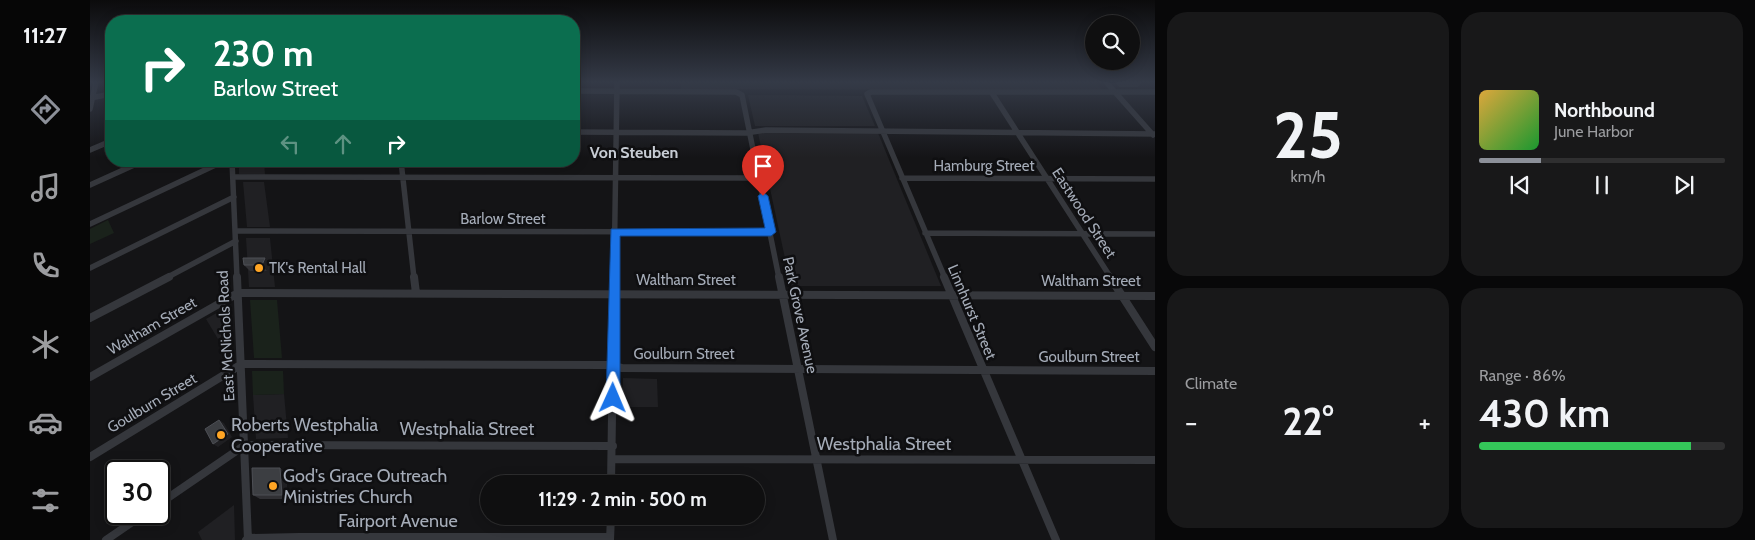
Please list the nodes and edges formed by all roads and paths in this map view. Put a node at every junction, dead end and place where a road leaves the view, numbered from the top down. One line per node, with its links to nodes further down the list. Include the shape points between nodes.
1 (617, 107): 7 (street)
2 (745, 107): 8 (street, Park Grove Avenue)
3 (872, 107): 9 (street, Linnhurst Street)
4 (1001, 107): 10 (street, Eastwood Street)
5 (1129, 107): 11 (street)
6 (580, 132): 7 (street)
7 (617, 132): 8 (street); 20 (street)
8 (750, 132): 9 (street); 21 (street, Park Grove Avenue)
9 (884, 132): 10 (street); 22 (street, Linnhurst Street)
10 (1018, 133): 11 (street); 23 (street, Eastwood Street)
11 (1154, 135)
12 (105, 144): 13 (street)
13 (90, 150)
14 (130, 167): 25 (street)
15 (211, 167): 27 (street)
16 (232, 167): 18 (street, East McNichols Road)
17 (401, 167): 19 (street)
18 (233, 177): 19 (street); 26 (street, East McNichols Road)
19 (402, 177): 20 (street); 29 (street)
20 (616, 177): 21 (street); 30 (street)
21 (759, 178): 31 (street, Park Grove Avenue)
22 (902, 178): 23 (street, Hamburg Street); 32 (street, Linnhurst Street)
23 (1047, 179): 24 (street, Hamburg Street); 33 (street, Eastwood Street)
24 (1155, 179)
25 (90, 185)
26 (234, 197): 28 (street, East McNichols Road); 36 (street)
27 (90, 224)
28 (235, 231): 29 (street, Barlow Street); 35 (street, East McNichols Road)
29 (408, 232): 30 (street, Barlow Street); 38 (street)
30 (615, 232): 31 (street, Barlow Street); 39 (street)
31 (771, 232): 40 (street, Park Grove Avenue)
32 (925, 233): 33 (street); 41 (street, Linnhurst Street)
33 (1082, 234): 34 (street); 42 (street, Eastwood Street)
34 (1155, 234)
35 (236, 241): 37 (street, East McNichols Road); 44 (street)
36 (90, 268)
37 (238, 293): 38 (street, Waltham Street); 46 (street, East McNichols Road); 51 (street, Waltham Street)
38 (416, 293): 39 (street, Waltham Street)
39 (614, 293): 40 (street, Waltham Street); 47 (street)
40 (783, 294): 41 (street, Waltham Street); 48 (street, Park Grove Avenue)
41 (952, 294): 42 (street, Waltham Street); 49 (street, Linnhurst Street)
42 (1122, 295): 43 (street, Waltham Street); 45 (street, Eastwood Street)
43 (1155, 296)
44 (90, 318)
45 (1155, 347)
46 (242, 364): 47 (street, Goulburn Street); 52 (street, East McNichols Road); 54 (street, Goulburn Street)
47 (613, 366): 48 (street, Goulburn Street); 53 (street)
48 (799, 368): 49 (street, Goulburn Street); 56 (street, Park Grove Avenue)
49 (984, 371): 50 (street, Goulburn Street); 58 (street, Linnhurst Street)
50 (1155, 371)
51 (90, 377)
52 (244, 445): 53 (street, Westphalia Street); 60 (street); 64 (street, East McNichols Road)
53 (612, 446): 55 (street)
54 (90, 457)
55 (612, 459): 56 (street, Westphalia Street); 59 (street)
56 (818, 460): 58 (street, Westphalia Street); 66 (street, Park Grove Avenue)
57 (1155, 460): 58 (street, Westphalia Street)
58 (1023, 461): 67 (street, Linnhurst Street)
59 (612, 475)
60 (170, 496)
61 (128, 525): 65 (street)
62 (611, 525): 63 (street)
63 (610, 538): 64 (street, Fairport Avenue)
64 (248, 539)
65 (106, 540)
66 (833, 540)
67 (1056, 540)

